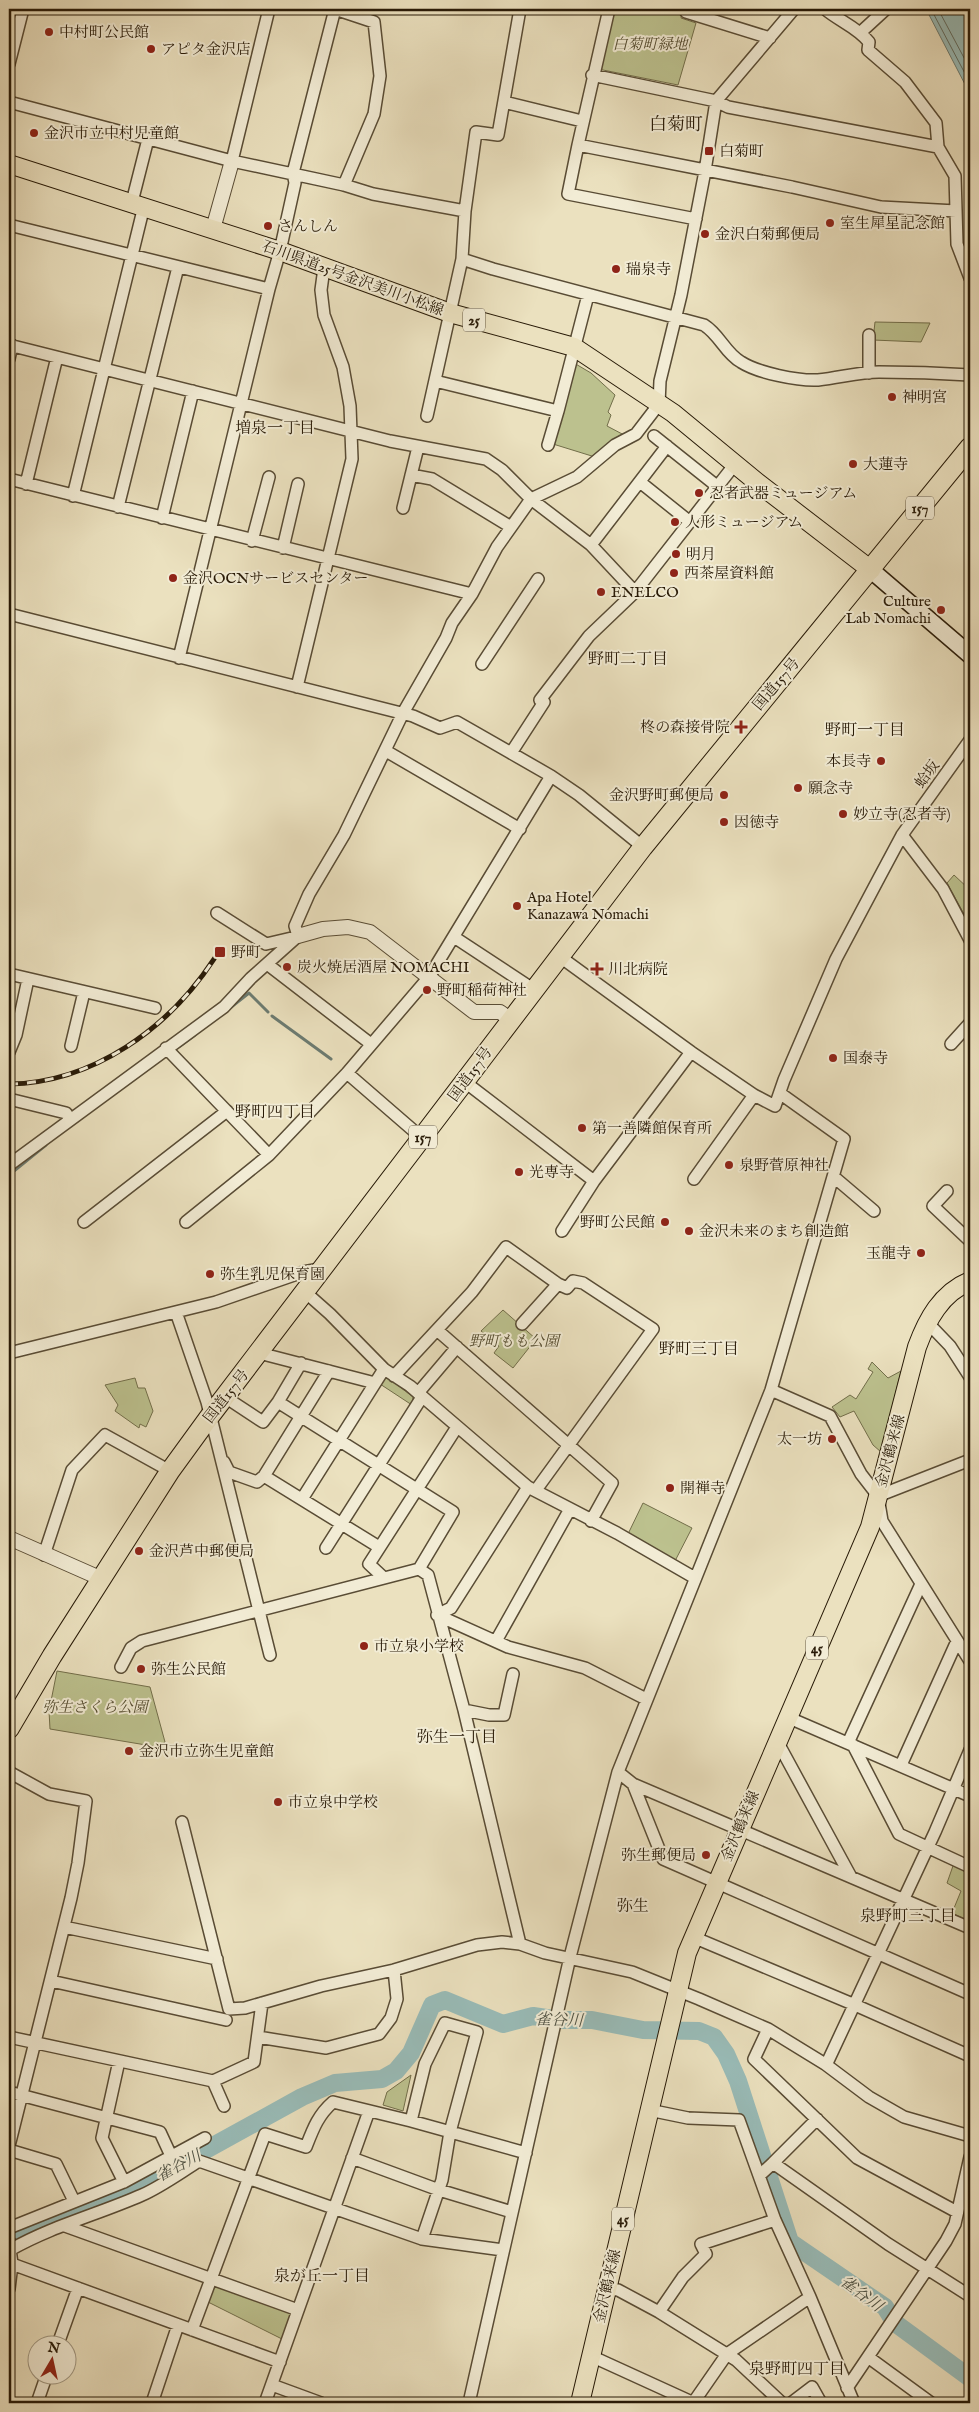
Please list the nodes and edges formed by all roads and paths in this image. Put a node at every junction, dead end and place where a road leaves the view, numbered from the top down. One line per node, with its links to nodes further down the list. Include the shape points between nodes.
1 (23, 9): 12 (street)
2 (269, 9): 21 (street)
3 (335, 9): 24 (street); 25 (street, via 374,22 380,76 374,114)
4 (520, 9): 16 (street)
5 (609, 9): 13 (street)
6 (687, 9): 11 (street, via 686,12)
7 (794, 9): 11 (street)
8 (825, 9): 10 (street)
9 (886, 9): 10 (street)
10 (861, 32): 20 (street, via 869,42 868,50 905,82 936,123)
11 (770, 38): 14 (street)
12 (9, 64)
13 (592, 76): 14 (street); 17 (street)
14 (716, 101): 20 (street, via 728,107); 23 (street)
15 (9, 102): 18 (street)
16 (504, 102): 17 (street); 27 (street, via 498,135 476,132)
17 (582, 120): 19 (street)
18 (148, 139): 21 (street); 26 (street)
19 (578, 145): 23 (street); 29 (street, via 568,194)
20 (938, 146): 28 (street, via 955,176)
21 (232, 161): 24 (street); 31 (street)
22 (9, 164): 26 (main road, 石川県道25号金沢美川小松線 / 25)
23 (706, 171): 28 (street, via 881,207); 29 (street)
24 (293, 173): 25 (street); 32 (street, via 295,183)
25 (344, 186): 27 (street)
26 (138, 204): 31 (main road, 石川県道25号金沢美川小松線 / 25); 33 (street)
27 (465, 211): 34 (street)
28 (956, 212): 37 (street, via 957,244)
29 (696, 219): 41 (street)
30 (9, 225): 33 (street)
31 (213, 229): 32 (main road, 石川県道25号金沢美川小松線 / 25)
32 (280, 251): 36 (main road, 石川県道25号金沢美川小松線 / 25); 38 (street)
33 (132, 256): 35 (street); 47 (street)
34 (462, 259): 39 (street); 40 (street)
35 (178, 267): 38 (street); 50 (street)
36 (324, 268): 40 (main road, 石川県道25号金沢美川小松線 / 25); 57 (street, via 321,290 324,315 343,367)
37 (970, 278)
38 (269, 289): 53 (street)
39 (588, 295): 41 (street); 44 (street)
40 (450, 313): 44 (main road, 石川県道25号金沢美川小松線 / 25); 51 (street)
41 (677, 318): 48 (street, via 704,325 715,332 730,354 756,369 803,380); 54 (street, via 660,381)
42 (869, 336): 48 (street)
43 (10, 345): 45 (street); 46 (street)
44 (574, 347): 54 (main road, 石川県道25号金沢美川小松線 / 25); 55 (street)
45 (57, 357): 47 (street); 68 (street)
46 (9, 359)
47 (104, 369): 50 (street); 71 (street)
48 (868, 373): 49 (street)
49 (970, 375)
50 (150, 380): 52 (street); 73 (street)
51 (435, 381): 55 (street); 56 (street)
52 (193, 391): 53 (street); 75 (street)
53 (241, 403): 57 (street); 78 (street)
54 (659, 404): 63 (main road, 石川県道25号金沢美川小松線 / 25); 72 (street, via 636,434 615,445 577,478)
55 (558, 411): 59 (street)
56 (427, 416)
57 (352, 432): 62 (street); 82 (street, via 352,459)
58 (654, 436): 60 (street)
59 (548, 445)
60 (667, 446): 67 (street); 70 (street)
61 (970, 446): 83 (highway, 国道157号 / 157)
62 (418, 448): 64 (street); 72 (street, via 486,459)
63 (735, 464): 70 (street); 83 (main road, 石川県道25号金沢美川小松線 / 25)
64 (411, 475): 74 (street); 77 (street, via 432,479)
65 (269, 476): 79 (street)
66 (9, 480): 68 (street)
67 (640, 482): 76 (street); 80 (street)
68 (26, 484): 71 (street)
69 (298, 484): 81 (street)
70 (718, 487): 76 (street)
71 (73, 496): 73 (street)
72 (531, 498): 77 (street); 80 (street)
73 (118, 507): 75 (street)
74 (403, 508)
75 (162, 518): 78 (street)
76 (690, 522): 85 (street)
77 (511, 527): 86 (street)
78 (209, 530): 79 (street); 89 (street)
79 (252, 541): 81 (street)
80 (591, 545): 85 (street)
81 (283, 548): 82 (street)
82 (328, 559): 86 (street); 91 (street)
83 (871, 570): 88 (main road); 99 (highway, 国道157号 / 157)
84 (538, 579): 90 (street)
85 (635, 592): 95 (street, via 589,636 542,701)
86 (472, 594): 92 (street, via 452,623)
87 (9, 614): 89 (street)
88 (970, 655)
89 (179, 658): 91 (street)
90 (482, 664)
91 (297, 687): 92 (street)
92 (403, 714): 94 (street); 95 (street, via 440,728 457,722)
93 (970, 740): 98 (street, 蛤坂)
94 (386, 750): 97 (street); 101 (street, via 344,835 309,894 295,926)
95 (511, 753): 96 (street)
96 (551, 776): 97 (street); 99 (street)
97 (520, 829): 102 (street)
98 (902, 835): 103 (street, via 943,889); 122 (street, 蛤坂, via 836,959)
99 (643, 847): 104 (highway, 国道157号 / 157)
100 (217, 913): 101 (street, via 266,944)
101 (298, 936): 105 (street); 107 (street, via 348,927 370,932)
102 (454, 937): 107 (street); 109 (street)
103 (970, 940)
104 (559, 956): 109 (highway, 国道157号 / 157); 119 (street)
105 (267, 964): 114 (street); 117 (street, via 224,1007)
106 (9, 974): 108 (street)
107 (430, 977): 112 (street, via 474,1012 500,1012); 114 (street)
108 (28, 979): 110 (street); 118 (street, via 16,1036)
109 (533, 989): 112 (highway, 国道157号 / 157)
110 (84, 992): 111 (street); 116 (street)
111 (155, 1008)
112 (510, 1019): 121 (highway, 国道157号 / 157)
113 (970, 1023): 115 (street)
114 (371, 1044): 120 (street)
115 (951, 1044)
116 (72, 1046)
117 (166, 1048): 125 (street); 126 (street)
118 (9, 1052)
119 (692, 1052): 123 (street); 132 (street)
120 (347, 1073): 127 (street); 128 (street)
121 (465, 1082): 127 (highway, 国道157号 / 157); 132 (street)
122 (780, 1094): 123 (street, via 775,1106); 130 (street, via 844,1138)
123 (754, 1095): 131 (street)
124 (9, 1099): 126 (street, via 66,1113)
125 (226, 1111): 128 (street); 135 (street)
126 (70, 1119): 129 (street)
127 (422, 1138): 139 (highway, 国道157号 / 157)
128 (269, 1155): 136 (street)
129 (9, 1165)
130 (834, 1177): 134 (street); 157 (street)
131 (694, 1179)
132 (594, 1181): 137 (street)
133 (947, 1191): 138 (street, via 933,1206)
134 (874, 1211)
135 (84, 1222)
136 (186, 1222)
137 (562, 1231)
138 (970, 1242)
139 (320, 1269): 142 (highway, 国道157号 / 157); 143 (street)
140 (970, 1281): 144 (main road, 金沢鶴来線 / 45, via 942,1300)
141 (558, 1284): 145 (street); 146 (street, via 506,1247); 165 (street, via 567,1288 573,1281 583,1283 653,1329)
142 (304, 1291): 149 (highway, 国道157号 / 157); 152 (street)
143 (176, 1312): 148 (street); 162 (street)
144 (926, 1322): 151 (street); 173 (main road, 金沢鶴来線 / 45, via 917,1348 896,1450)
145 (522, 1324)
146 (438, 1330): 147 (street); 154 (street)
147 (457, 1347): 158 (street); 165 (street)
148 (9, 1353)
149 (259, 1353): 150 (street); 159 (highway, 国道157号 / 157)
150 (301, 1363): 153 (street); 160 (street)
151 (966, 1365): 155 (street)
152 (384, 1369): 154 (street); 156 (street)
153 (329, 1371): 156 (street); 161 (street)
154 (394, 1376): 158 (street)
155 (970, 1377)
156 (375, 1383): 164 (street)
157 (771, 1390): 173 (street, via 830,1416 861,1474); 184 (street)
158 (420, 1395): 163 (street); 168 (street)
159 (225, 1397): 160 (street, via 263,1422); 162 (highway, 国道157号 / 157)
160 (278, 1402): 161 (street)
161 (300, 1415): 164 (street); 170 (street)
162 (210, 1416): 166 (street); 169 (highway, 国道157号 / 157)
163 (457, 1428): 171 (street); 172 (street)
164 (340, 1440): 168 (street); 174 (street)
165 (569, 1446): 172 (street); 176 (street, via 612,1483)
166 (219, 1452): 170 (street, via 229,1472 257,1482); 187 (street)
167 (970, 1460): 173 (street)
168 (379, 1464): 171 (street); 177 (street)
169 (170, 1471): 181 (street, via 105,1435 72,1470); 185 (highway, 国道157号 / 157)
170 (264, 1476): 174 (street)
171 (417, 1488): 179 (street); 182 (street, via 452,1512)
172 (532, 1488): 175 (street); 188 (street, via 451,1608)
173 (878, 1496): 186 (street, via 882,1521); 197 (main road, 金沢鶴来線 / 45, via 870,1526)
174 (302, 1499): 177 (street)
175 (570, 1509): 176 (street); 189 (street)
176 (591, 1521): 184 (street)
177 (341, 1524): 179 (street); 180 (street)
178 (9, 1538): 181 (street)
179 (379, 1547): 183 (street, via 369,1564)
180 (326, 1548)
181 (44, 1555): 185 (street)
182 (419, 1569): 183 (street); 188 (street, via 428,1575)
183 (384, 1578): 187 (street)
184 (696, 1578): 195 (street)
185 (102, 1579): 198 (highway, 国道157号 / 157)
186 (921, 1584): 190 (street); 200 (street)
187 (258, 1611): 191 (street); 193 (street, via 142,1641 131,1648)
188 (437, 1615): 189 (street); 196 (street)
189 (496, 1641): 195 (street, via 585,1668)
190 (957, 1641): 192 (street); 202 (street)
191 (270, 1655)
192 (970, 1661)
193 (121, 1667)
194 (513, 1674): 196 (street, via 504,1715)
195 (646, 1699): 204 (street)
196 (464, 1710): 218 (street)
197 (787, 1717): 199 (main road, 金沢鶴来線 / 45); 200 (street)
198 (9, 1729)
199 (777, 1741): 209 (main road, 金沢鶴来線 / 45); 212 (street)
200 (850, 1744): 202 (street); 210 (street, via 899,1834)
201 (970, 1750): 206 (street)
202 (901, 1766): 206 (street)
203 (9, 1772): 215 (street, via 49,1794 86,1801 78,1864)
204 (618, 1772): 205 (street); 220 (street)
205 (633, 1784): 209 (street); 213 (street, via 663,1859)
206 (954, 1788): 207 (street); 210 (street)
207 (970, 1796)
208 (182, 1822): 221 (street)
209 (740, 1828): 212 (street); 213 (main road, 金沢鶴来線 / 45)
210 (927, 1849): 211 (street); 214 (street)
211 (970, 1867)
212 (851, 1877): 214 (street)
213 (716, 1882): 217 (main road, 金沢鶴来線 / 45); 219 (street)
214 (902, 1900): 216 (street); 219 (street)
215 (64, 1926): 221 (street); 223 (street)
216 (970, 1928)
217 (693, 1937): 224 (main road, 金沢鶴来線 / 45); 227 (street)
218 (520, 1944): 220 (street); 222 (street, via 477,1945)
219 (878, 1953): 225 (street); 227 (street)
220 (570, 1957): 224 (street, via 632,1972); 250 (street)
221 (217, 1959): 226 (street, via 229,2009)
222 (394, 1970): 226 (street); 230 (street, via 397,1999 391,2018 380,2034 326,2048)
223 (51, 1981): 228 (street); 232 (street)
224 (678, 1991): 229 (street); 240 (main road, 金沢鶴来線 / 45)
225 (970, 1994)
226 (262, 2002): 230 (street)
227 (856, 2005): 233 (street); 235 (street)
228 (226, 2020)
229 (768, 2029): 235 (street); 243 (street, via 754,2059)
230 (258, 2036): 236 (street, via 254,2062)
231 (9, 2037): 232 (street)
232 (36, 2042): 234 (street); 238 (street)
233 (970, 2056)
234 (120, 2061): 236 (street); 242 (street)
235 (824, 2064): 246 (street, via 904,2117)
236 (213, 2081): 239 (street)
237 (9, 2092): 238 (street)
238 (22, 2095): 242 (street); 248 (street)
239 (224, 2106)
240 (649, 2110): 255 (street, via 688,2118 739,2120); 275 (main road, 金沢鶴来線 / 45)
241 (369, 2111): 244 (street); 253 (street); 256 (street, via 333,2102 314,2123 306,2147 265,2134)
242 (107, 2117): 252 (street, via 160,2132); 257 (street, via 102,2138)
243 (817, 2119): 254 (street); 263 (street, via 857,2158)
244 (411, 2121): 245 (street); 245 (street, via 426,2064 445,2023 478,2032)
245 (450, 2132): 250 (street); 258 (street)
246 (970, 2136)
247 (205, 2138): 252 (street)
248 (9, 2146)
249 (9, 2150): 259 (street, via 56,2164)
250 (526, 2152): 262 (street)
251 (970, 2157): 260 (street)
252 (172, 2158): 257 (street)
253 (352, 2158): 258 (street); 261 (street)
254 (772, 2164): 255 (street); 271 (street)
255 (761, 2174): 264 (street)
256 (247, 2179): 261 (street); 265 (street, via 199,2161 145,2194); 272 (street)
257 (124, 2182): 259 (street)
258 (439, 2190): 262 (street); 267 (street)
259 (74, 2201): 266 (street)
260 (966, 2201): 263 (street)
261 (333, 2209): 267 (street); 278 (street)
262 (512, 2212): 269 (street)
263 (957, 2212): 271 (street, via 946,2242)
264 (775, 2220): 277 (street); 279 (street, via 701,2244 706,2254 683,2278)
265 (65, 2226): 268 (street); 272 (street)
266 (9, 2228)
267 (422, 2239): 269 (street)
268 (10, 2245): 270 (street)
269 (503, 2250): 290 (street)
270 (12, 2264): 273 (street); 274 (street)
271 (927, 2268): 276 (street); 285 (street)
272 (210, 2278): 278 (street); 281 (street)
273 (78, 2288): 280 (street); 282 (street)
274 (9, 2289)
275 (606, 2289): 279 (street, via 618,2290); 284 (main road, 金沢鶴来線 / 45)
276 (970, 2296)
277 (810, 2297): 283 (street); 289 (street)
278 (298, 2310): 286 (street)
279 (659, 2312): 283 (street)
280 (178, 2325): 281 (street); 292 (street)
281 (192, 2330): 286 (street)
282 (62, 2334)
283 (727, 2354): 297 (street); 298 (street)
284 (591, 2356): 296 (main road, 金沢鶴来線 / 45); 297 (street)
285 (868, 2357): 289 (street); 302 (street)
286 (280, 2362): 288 (street)
287 (44, 2384): 291 (street)
288 (272, 2385): 293 (street); 294 (street)
289 (847, 2388): 301 (street)
290 (470, 2401): 295 (street)
291 (37, 2403)
292 (152, 2403)
293 (265, 2403)
294 (321, 2403)
295 (482, 2403)
296 (580, 2403)
297 (693, 2403)
298 (782, 2403)
299 (791, 2403): 300 (street, via 812,2387)
300 (822, 2403)
301 (854, 2403)
302 (931, 2403)

